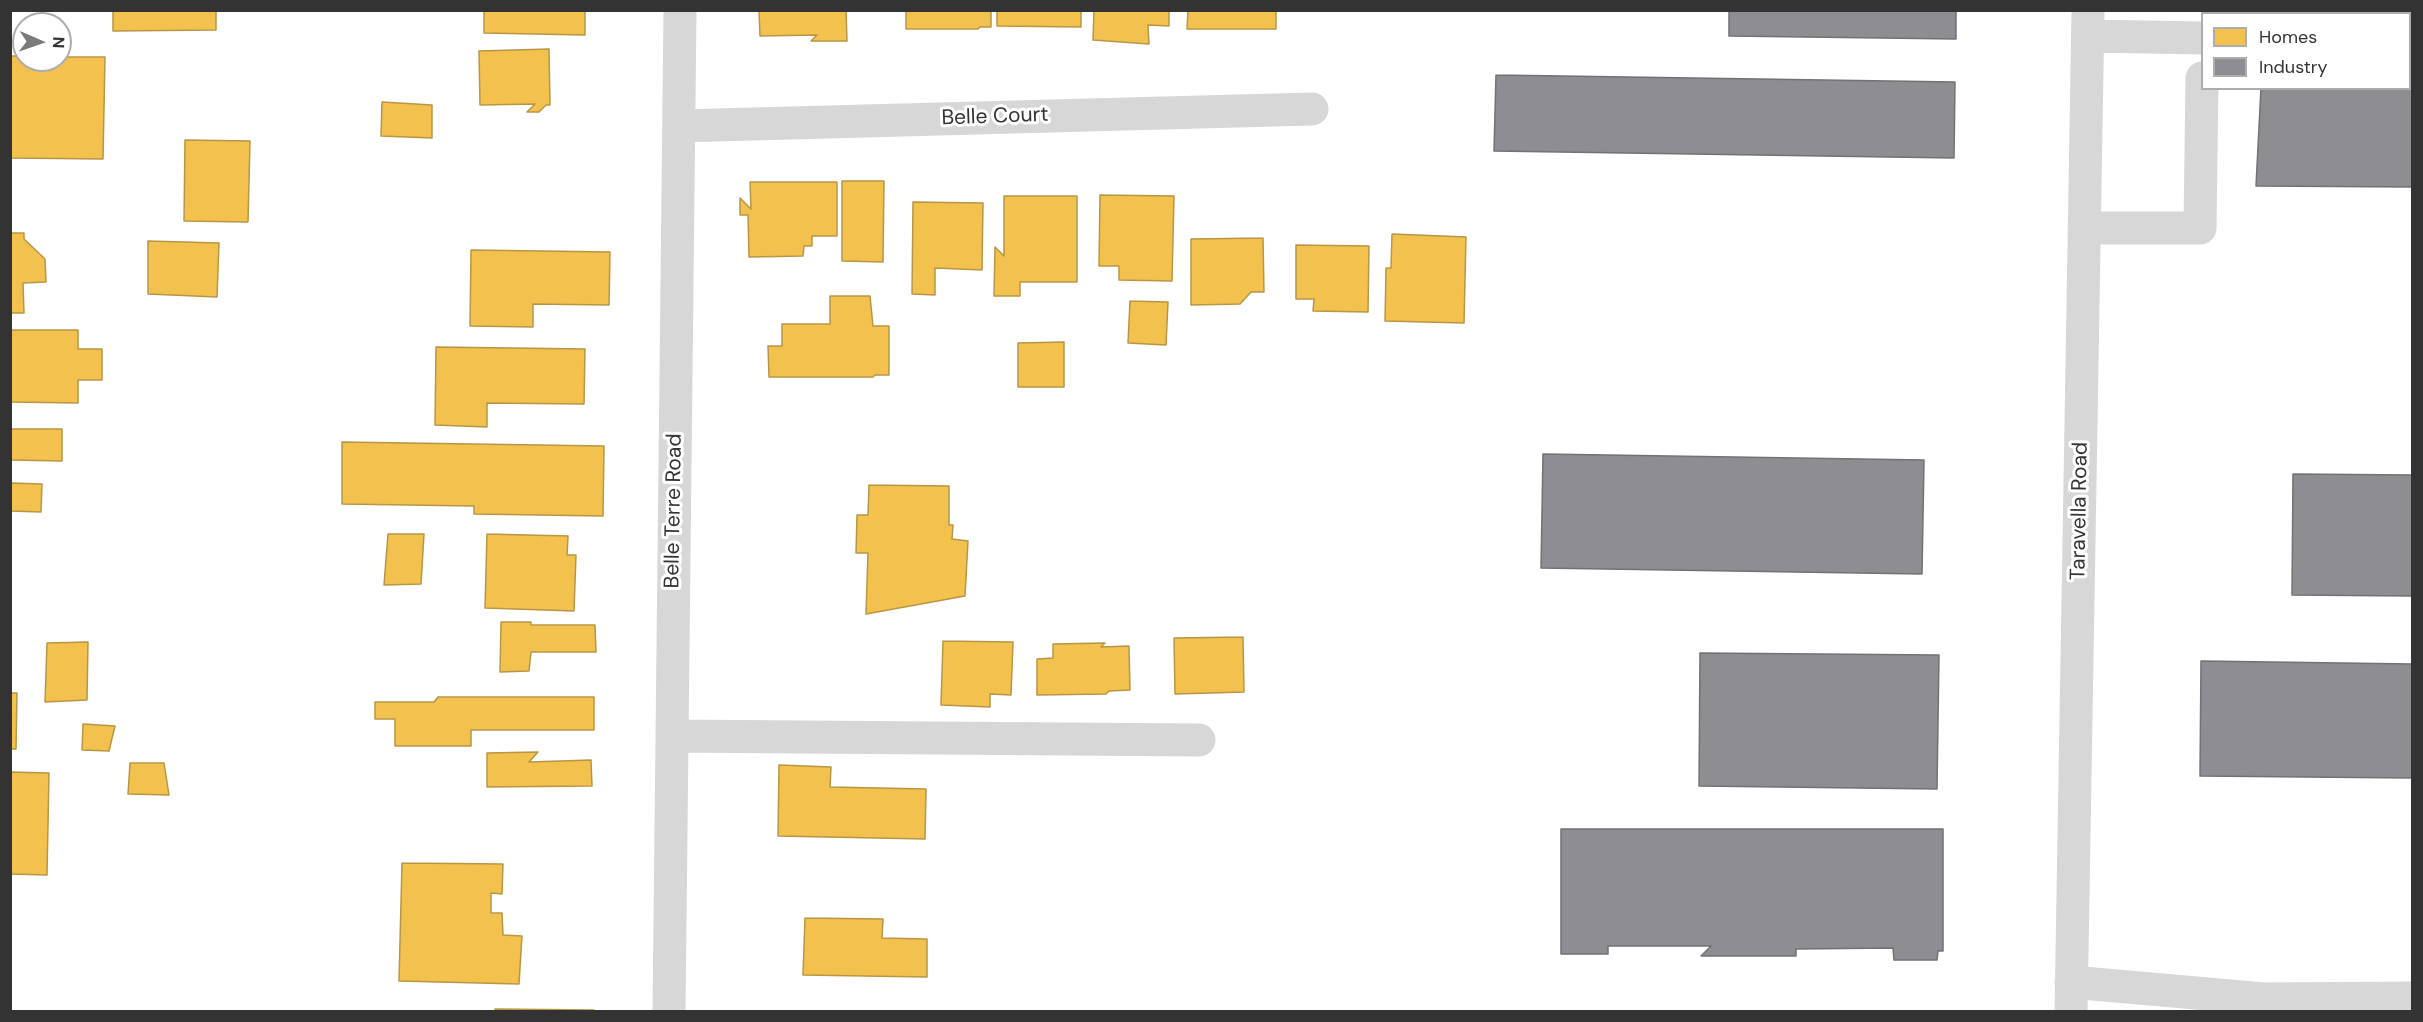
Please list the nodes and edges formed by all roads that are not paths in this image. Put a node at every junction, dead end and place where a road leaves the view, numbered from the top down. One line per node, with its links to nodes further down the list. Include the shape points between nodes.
1 (680, 10): 6 (street, Belle Terre Road)
2 (2088, 23): 3 (street); 7 (street, Taravella Road)
3 (2201, 38)
4 (2202, 90): 7 (street, via 2200,228)
5 (1312, 108): 6 (street, Belle Court)
6 (679, 126): 8 (street, Belle Terre Road)
7 (2085, 228): 10 (street, Taravella Road)
8 (672, 736): 9 (street); 12 (street, Belle Terre Road)
9 (1198, 740)
10 (2071, 997): 11 (street)
11 (2412, 998)
12 (669, 1011)

